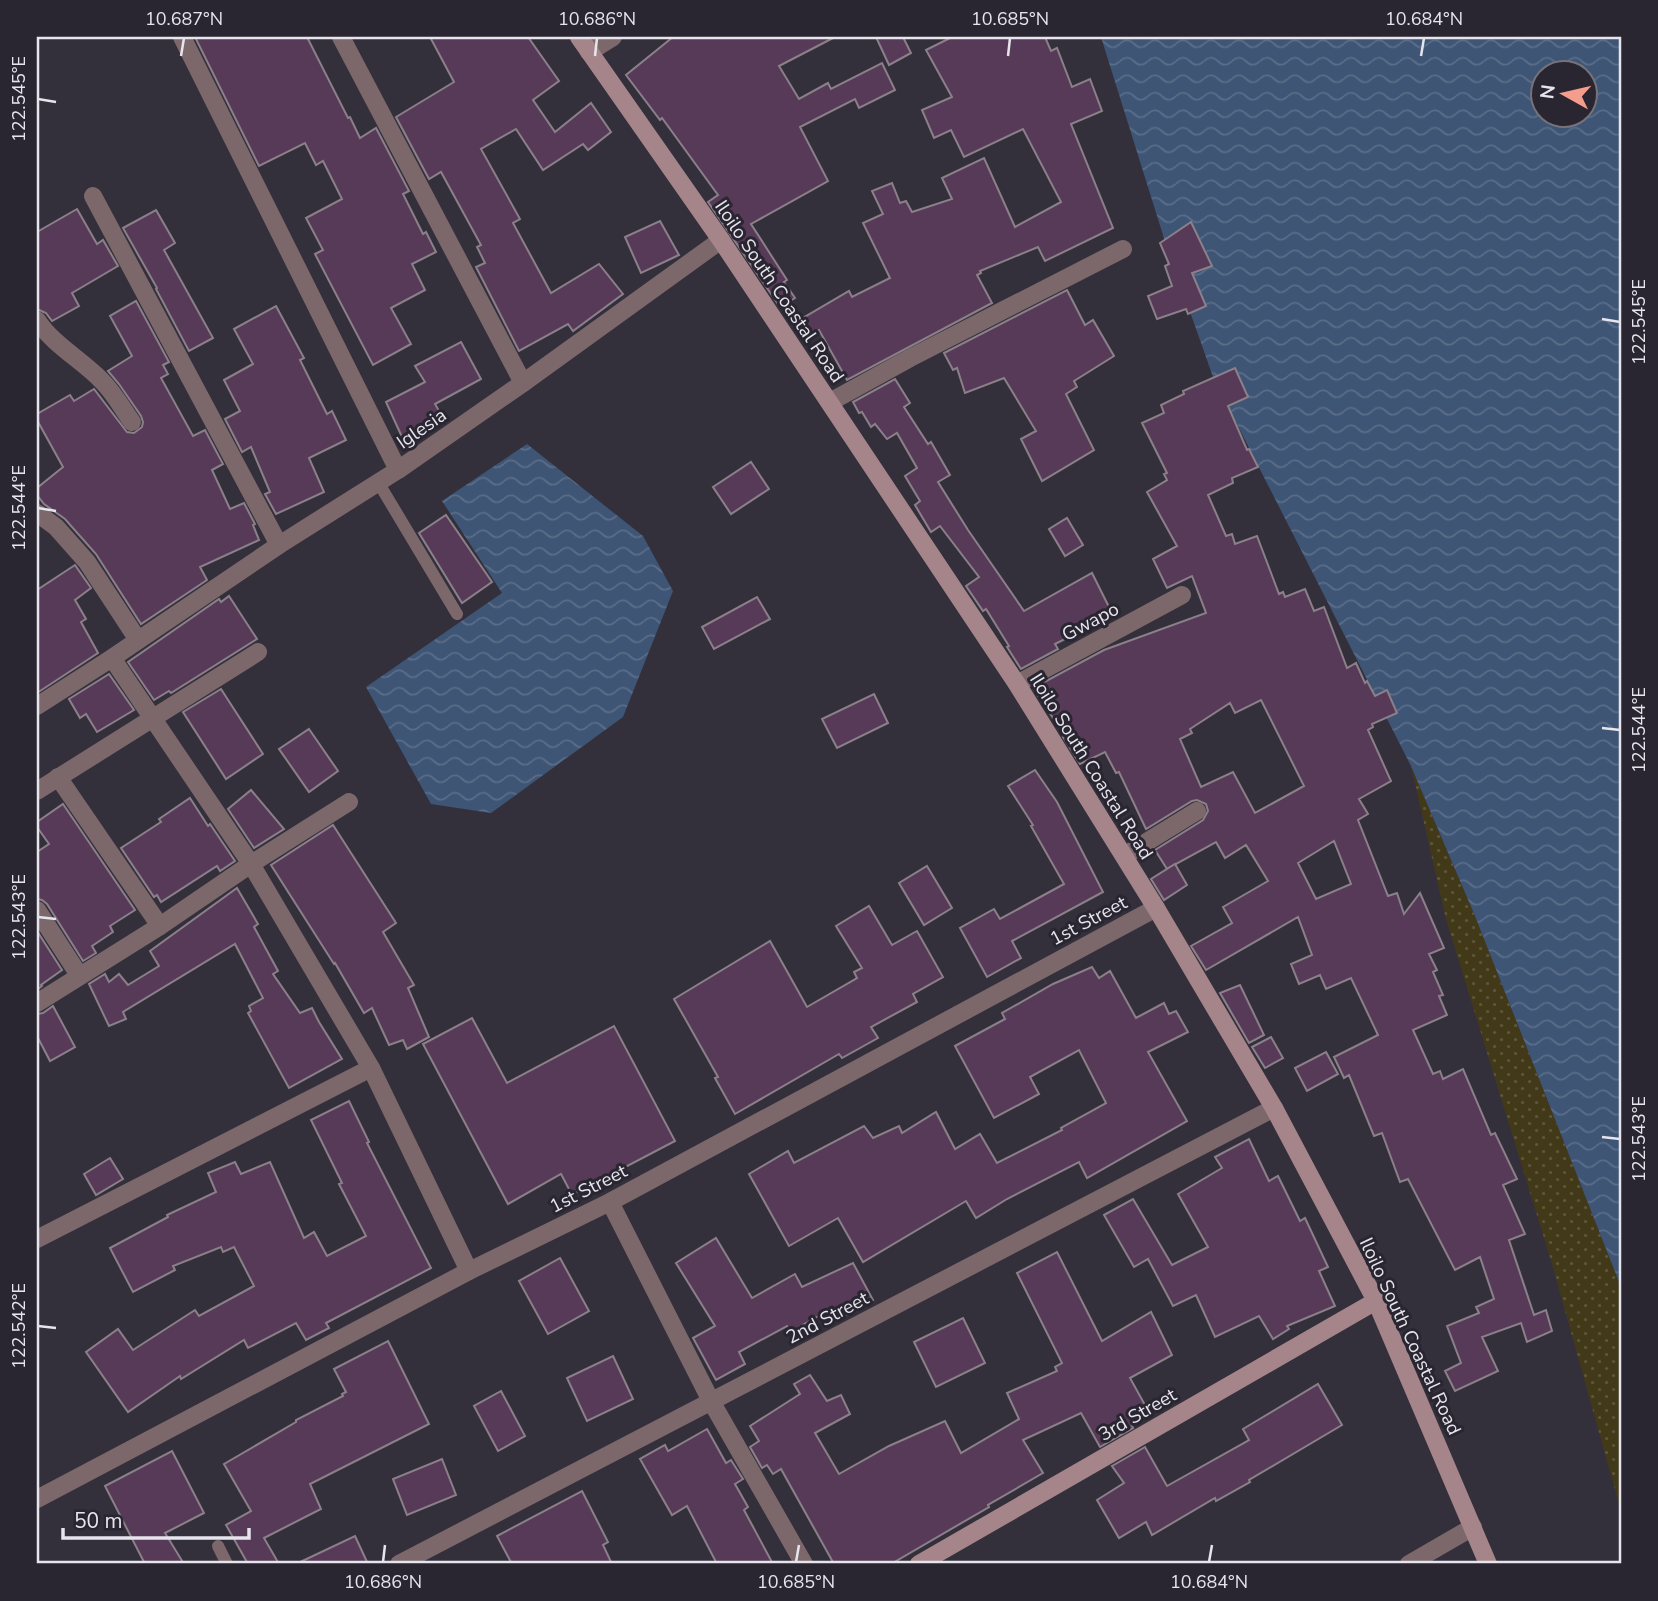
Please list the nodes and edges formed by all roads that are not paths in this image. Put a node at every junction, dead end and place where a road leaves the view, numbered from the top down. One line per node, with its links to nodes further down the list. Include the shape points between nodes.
1 (182, 37): 13 (street)
2 (341, 37): 10 (street)
3 (579, 37): 5 (street, Iloilo South Coastal Road)
4 (613, 37): 5 (street)
5 (589, 52): 7 (street, Iloilo South Coastal Road)
6 (93, 196): 16 (street)
7 (721, 240): 10 (street, Iglesia); 11 (street, Iloilo South Coastal Road)
8 (1123, 249): 11 (street)
9 (38, 326): 12 (street, via 102,380)
10 (523, 383): 13 (street, Iglesia)
11 (830, 402): 22 (street, Iloilo South Coastal Road)
12 (132, 422)
13 (398, 470): 14 (street, Iglesia)
14 (378, 482): 16 (street, Iglesia); 18 (lane)
15 (37, 513): 19 (street, via 87,562)
16 (279, 545): 19 (street, Iglesia)
17 (1182, 595): 22 (street, Gwapo)
18 (457, 614)
19 (138, 640): 21 (street, Iglesia)
20 (258, 652): 24 (street)
21 (112, 658): 23 (street, Iglesia); 24 (street)
22 (1017, 684): 29 (street, Iloilo South Coastal Road)
23 (37, 706)
24 (153, 718): 25 (street); 30 (street)
25 (58, 777): 26 (street); 33 (street)
26 (37, 791)
27 (349, 802): 30 (street)
28 (1197, 811): 29 (street)
29 (1124, 856): 31 (street, Iloilo South Coastal Road)
30 (251, 864): 33 (street); 36 (street)
31 (1156, 908): 37 (street, Iloilo South Coastal Road); 38 (street, 1st Street)
32 (37, 909): 34 (street)
33 (160, 926): 34 (street)
34 (79, 975): 35 (street)
35 (37, 1003)
36 (371, 1068): 39 (street); 40 (street)
37 (1274, 1108): 41 (street, Iloilo South Coastal Road); 42 (street, 2nd Street)
38 (610, 1202): 40 (street, 1st Street); 42 (street)
39 (37, 1239)
40 (469, 1271): 43 (street, 1st Street)
41 (1376, 1301): 44 (street, Iloilo South Coastal Road); 49 (street, 3rd Street)
42 (711, 1401): 47 (street, 2nd Street); 48 (street)
43 (37, 1499)
44 (1473, 1527): 50 (street); 51 (street, Iloilo South Coastal Road)
45 (218, 1546): 46 (lane)
46 (227, 1564)
47 (399, 1564)
48 (804, 1564)
49 (919, 1564)
50 (1409, 1564)
51 (1488, 1564)

